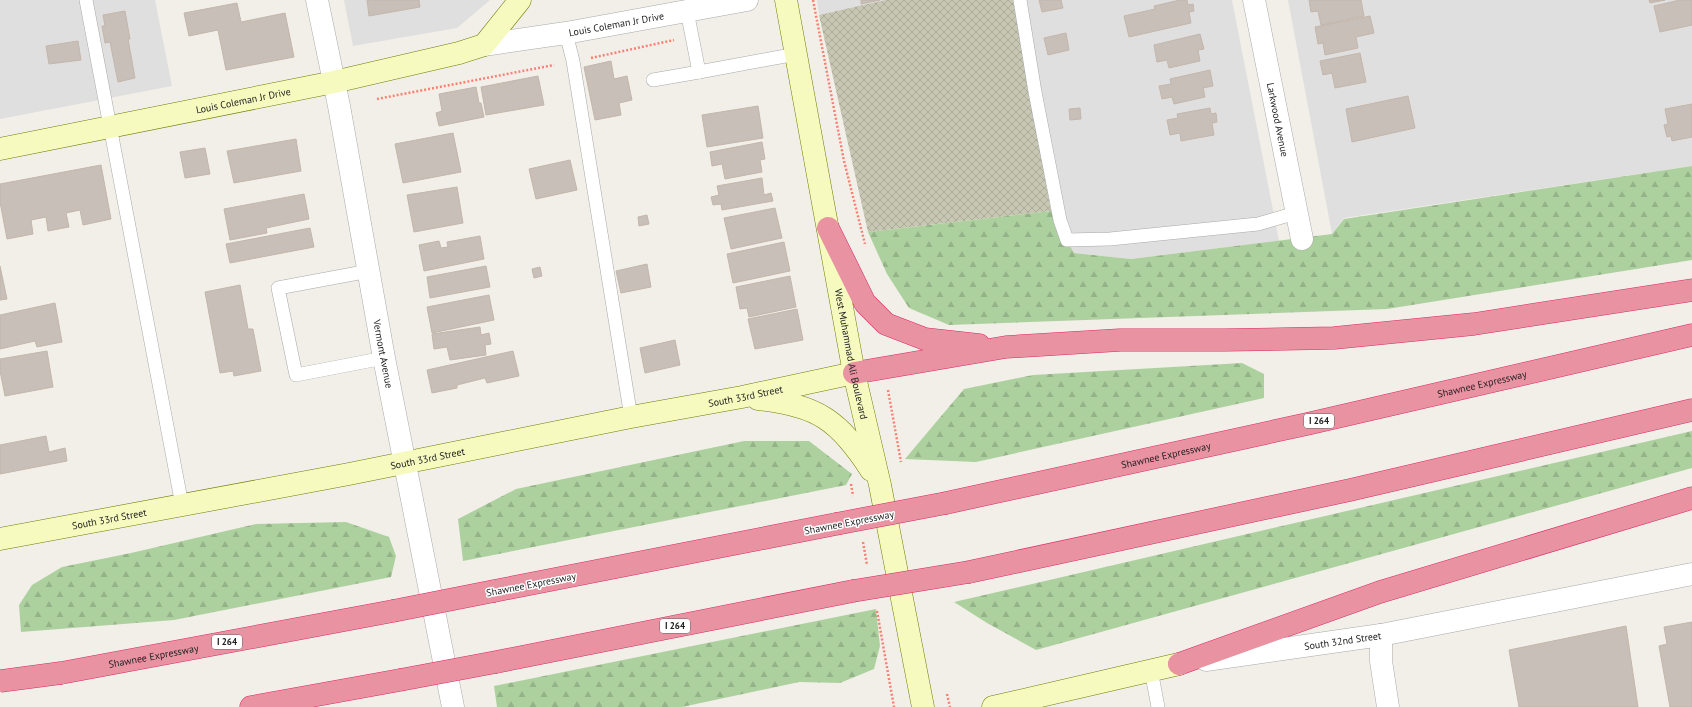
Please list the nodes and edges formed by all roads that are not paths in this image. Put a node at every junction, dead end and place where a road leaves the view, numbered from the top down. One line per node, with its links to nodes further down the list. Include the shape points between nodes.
1 (86, 0): 15 (lane)
2 (317, 0): 14 (street, Vermont Avenue)
3 (520, 0): 10 (main road)
4 (747, 0): 8 (street, Louis Coleman Jr Drive)
5 (786, 0): 11 (main road, West Muhammad Ali Boulevard)
6 (1020, 0): 17 (lane, via 1060,220 1067,240 1110,240 1258,224)
7 (1254, 0): 17 (street, Larkwood Avenue)
8 (687, 11): 9 (street, Louis Coleman Jr Drive); 12 (lane)
9 (566, 33): 10 (street, Louis Coleman Jr Drive); 28 (lane, via 573,61)
10 (484, 45): 14 (main road, Louis Coleman Jr Drive)
11 (796, 54): 12 (lane); 18 (main road, West Muhammad Ali Boulevard)
12 (699, 72): 13 (lane)
13 (653, 80)
14 (334, 82): 15 (main road, Louis Coleman Jr Drive); 20 (street, Vermont Avenue)
15 (110, 127): 16 (main road, Louis Coleman Jr Drive); 32 (lane)
16 (0, 149)
17 (1296, 213): 19 (street, Larkwood Avenue)
18 (828, 228): 23 (highway, via 865,303 886,324 925,339); 25 (main road, West Muhammad Ali Boulevard)
19 (1302, 240)
20 (368, 271): 24 (street, Vermont Avenue); 24 (lane, via 278,288 296,375)
21 (1692, 290): 23 (highway, via 1474,324 1334,338 1120,340)
22 (1692, 335): 38 (highway, Shawnee Expressway / I 264, bridge, via 1307,424 946,503 393,611)
23 (1006, 348): 25 (highway)
24 (384, 358): 29 (street, Vermont Avenue)
25 (854, 373): 26 (main road, South 33rd Street); 30 (main road, West Muhammad Ali Boulevard)
26 (742, 397): 28 (main road, South 33rd Street); 30 (main road, via 785,402 816,411 840,429 857,449)
27 (1692, 410): 41 (highway, I 264, bridge, via 1350,490 969,572 853,591 496,662)
28 (631, 416): 29 (main road, South 33rd Street)
29 (406, 462): 32 (main road, South 33rd Street); 42 (street, Vermont Avenue)
30 (880, 485): 43 (main road, West Muhammad Ali Boulevard)
31 (1692, 498): 36 (highway, via 1380,592)
32 (182, 505): 33 (main road, South 33rd Street)
33 (0, 539)
34 (1692, 574): 35 (street, South 32nd Street)
35 (1381, 635): 36 (street, South 32nd Street); 45 (street, via 1381,661)
36 (1179, 664): 37 (main road, South 32nd Street)
37 (1151, 670): 39 (main road, South 32nd Street); 44 (lane)
38 (0, 682)
39 (1050, 700): 40 (main road, South 32nd Street)
40 (1001, 706)
41 (251, 707)
42 (453, 707)
43 (923, 707)
44 (1158, 707)
45 (1388, 707)

